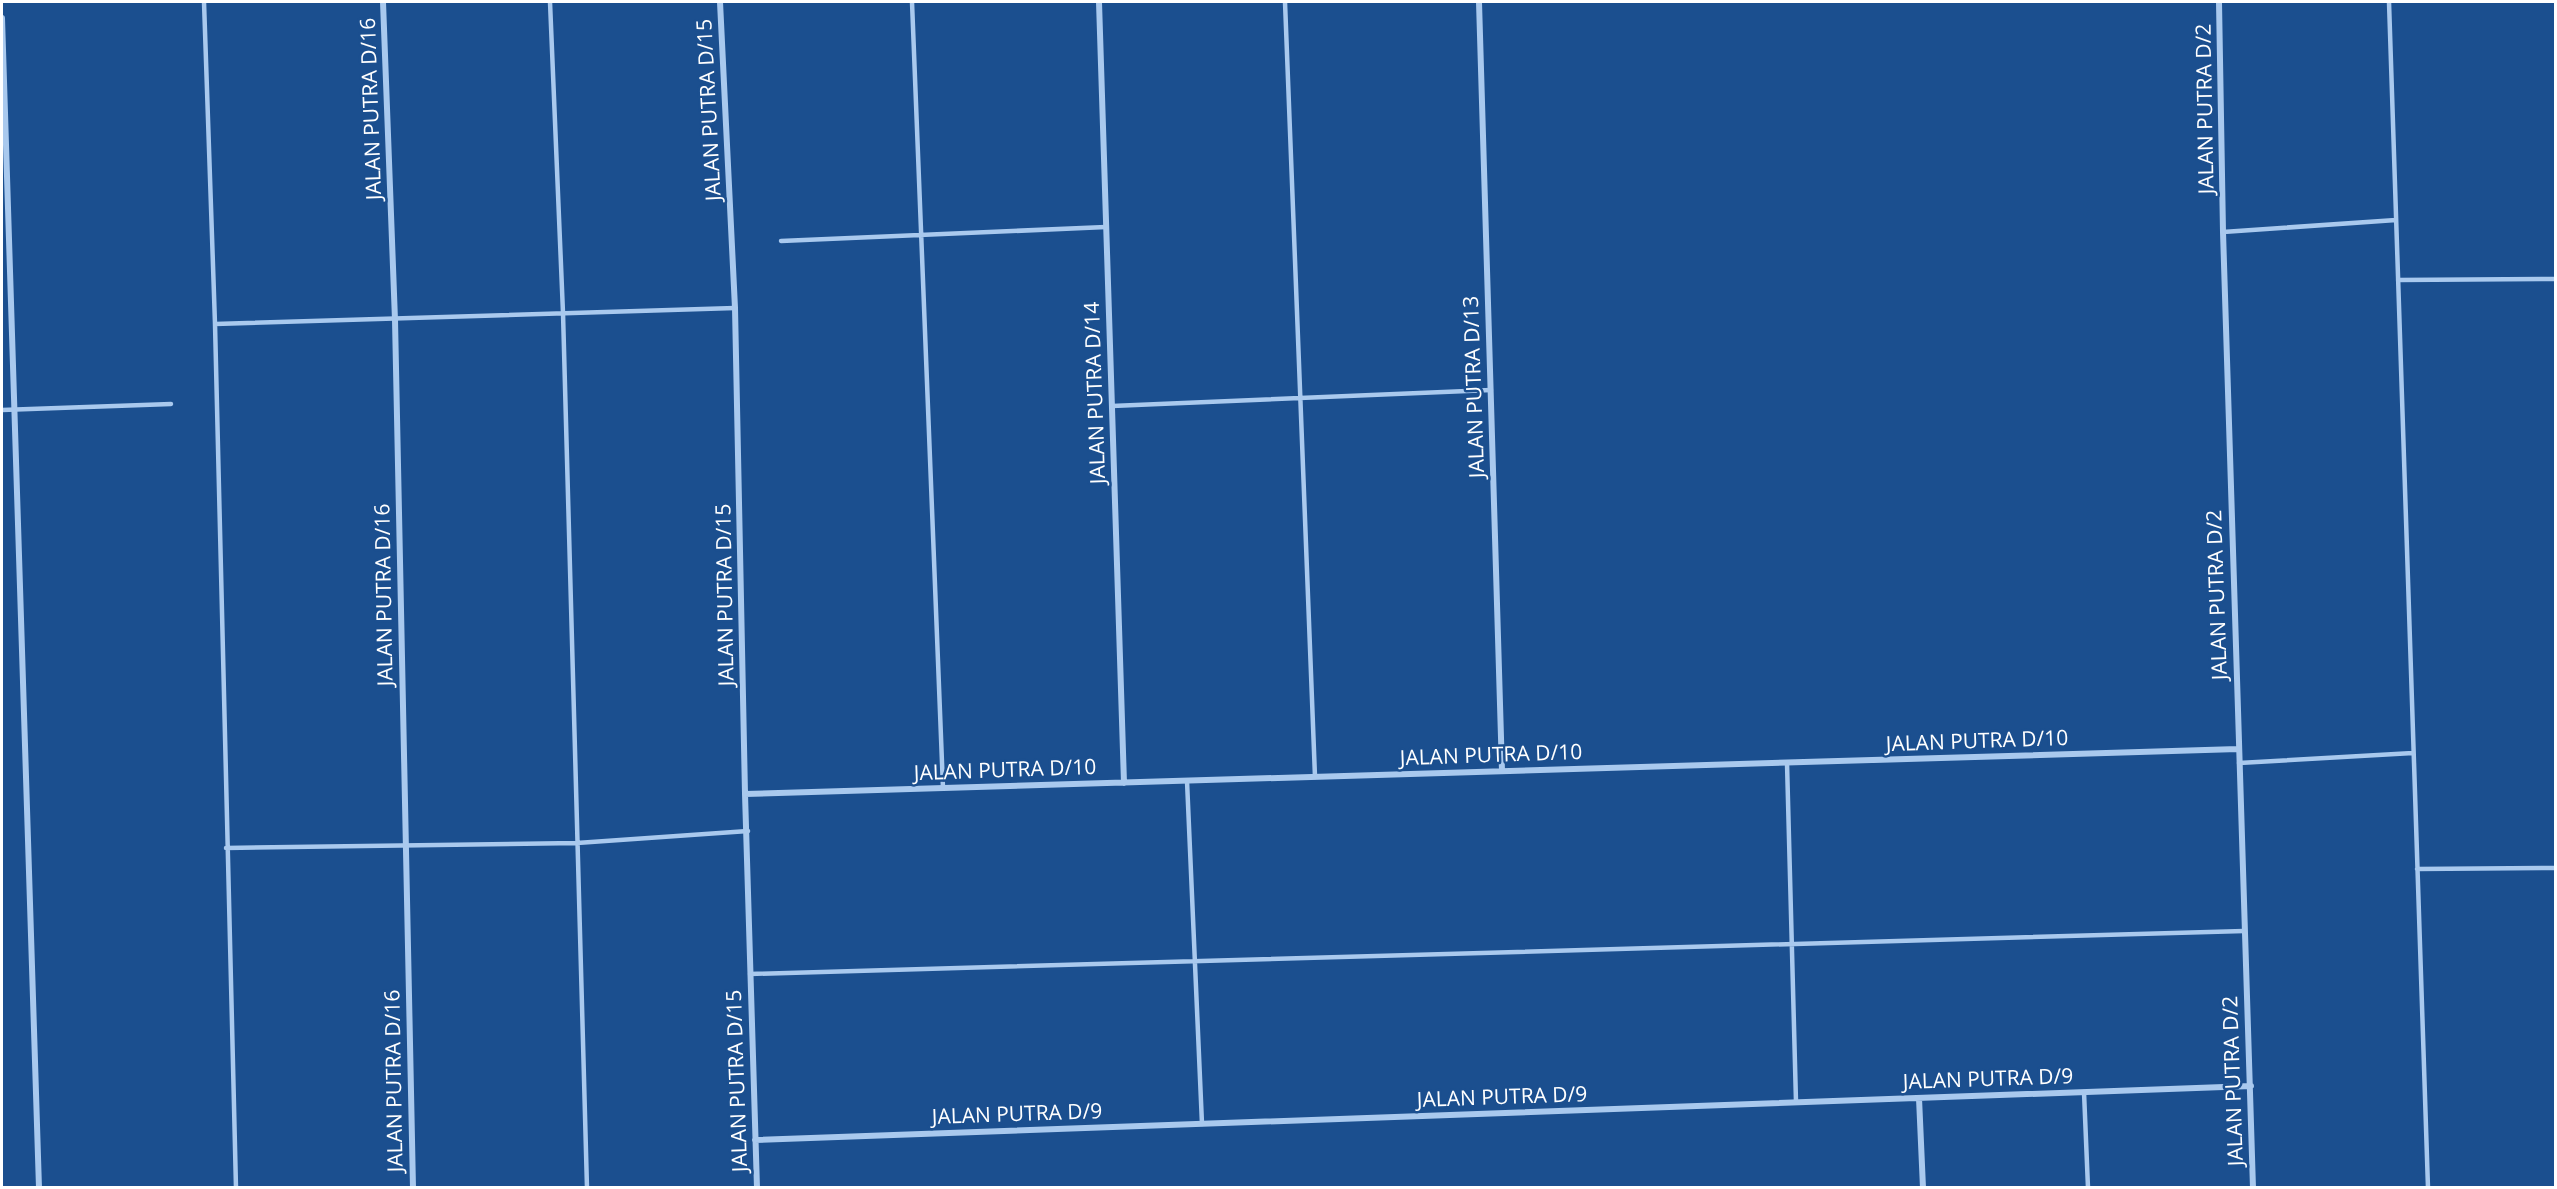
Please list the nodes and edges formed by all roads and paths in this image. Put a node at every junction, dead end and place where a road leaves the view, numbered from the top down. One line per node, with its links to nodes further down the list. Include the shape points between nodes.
1 (204, 2): 22 (lane)
2 (384, 2): 21 (street, JALAN PUTRA D/16)
3 (550, 2): 20 (lane)
4 (720, 2): 19 (street, JALAN PUTRA D/15)
5 (912, 2): 15 (lane)
6 (1099, 2): 13 (street, JALAN PUTRA D/14)
7 (1285, 2): 24 (lane)
8 (1479, 2): 23 (street, JALAN PUTRA D/13)
9 (2219, 2): 14 (street, JALAN PUTRA D/2)
10 (2389, 2): 12 (lane)
11 (2, 18): 27 (street)
12 (2396, 220): 14 (lane); 18 (lane)
13 (1106, 227): 15 (lane); 26 (street, JALAN PUTRA D/14)
14 (2223, 232): 29 (street, JALAN PUTRA D/2)
15 (921, 235): 16 (lane); 37 (lane)
16 (781, 241)
17 (2556, 279): 18 (lane)
18 (2398, 280): 30 (lane)
19 (735, 308): 20 (lane); 38 (street, JALAN PUTRA D/15)
20 (563, 313): 21 (lane); 40 (lane)
21 (395, 320): 22 (lane); 41 (street, JALAN PUTRA D/16)
22 (215, 324): 42 (lane)
23 (1491, 390): 24 (lane); 33 (street, JALAN PUTRA D/13)
24 (1300, 399): 26 (lane); 34 (lane)
25 (171, 404): 27 (lane)
26 (1112, 406): 36 (street, JALAN PUTRA D/14)
27 (15, 409): 28 (lane); 55 (street)
28 (2, 410)
29 (2238, 749): 31 (street, JALAN PUTRA D/10); 32 (street, JALAN PUTRA D/2)
30 (2413, 753): 32 (lane); 44 (lane)
31 (1787, 763): 33 (street, JALAN PUTRA D/10); 46 (lane)
32 (2239, 764): 45 (street, JALAN PUTRA D/2)
33 (1502, 771): 34 (street, JALAN PUTRA D/10)
34 (1315, 777): 35 (street, JALAN PUTRA D/10)
35 (1187, 781): 36 (street, JALAN PUTRA D/10); 47 (lane)
36 (1124, 783): 37 (street, JALAN PUTRA D/10)
37 (943, 788): 38 (street, JALAN PUTRA D/10)
38 (745, 795): 39 (street, JALAN PUTRA D/15)
39 (748, 831): 40 (lane); 48 (street, JALAN PUTRA D/15)
40 (577, 843): 41 (lane); 58 (lane)
41 (406, 844): 42 (lane); 57 (street, JALAN PUTRA D/16)
42 (226, 848): 56 (lane)
43 (2556, 868): 44 (lane)
44 (2417, 869): 63 (lane)
45 (2244, 931): 46 (lane); 49 (street, JALAN PUTRA D/2)
46 (1793, 944): 47 (lane); 52 (lane)
47 (1195, 961): 48 (lane); 53 (lane)
48 (750, 975): 54 (street, JALAN PUTRA D/15)
49 (2251, 1086): 50 (street, JALAN PUTRA D/9); 62 (street, JALAN PUTRA D/2)
50 (2084, 1092): 51 (street, JALAN PUTRA D/9); 61 (lane)
51 (1919, 1098): 52 (street, JALAN PUTRA D/9); 60 (street)
52 (1796, 1102): 53 (street, JALAN PUTRA D/9)
53 (1202, 1124): 54 (street, JALAN PUTRA D/9)
54 (755, 1140): 59 (street, JALAN PUTRA D/15)
55 (39, 1188)
56 (236, 1188)
57 (413, 1188)
58 (587, 1188)
59 (757, 1188)
60 (1923, 1188)
61 (2088, 1188)
62 (2253, 1188)
63 (2428, 1188)

